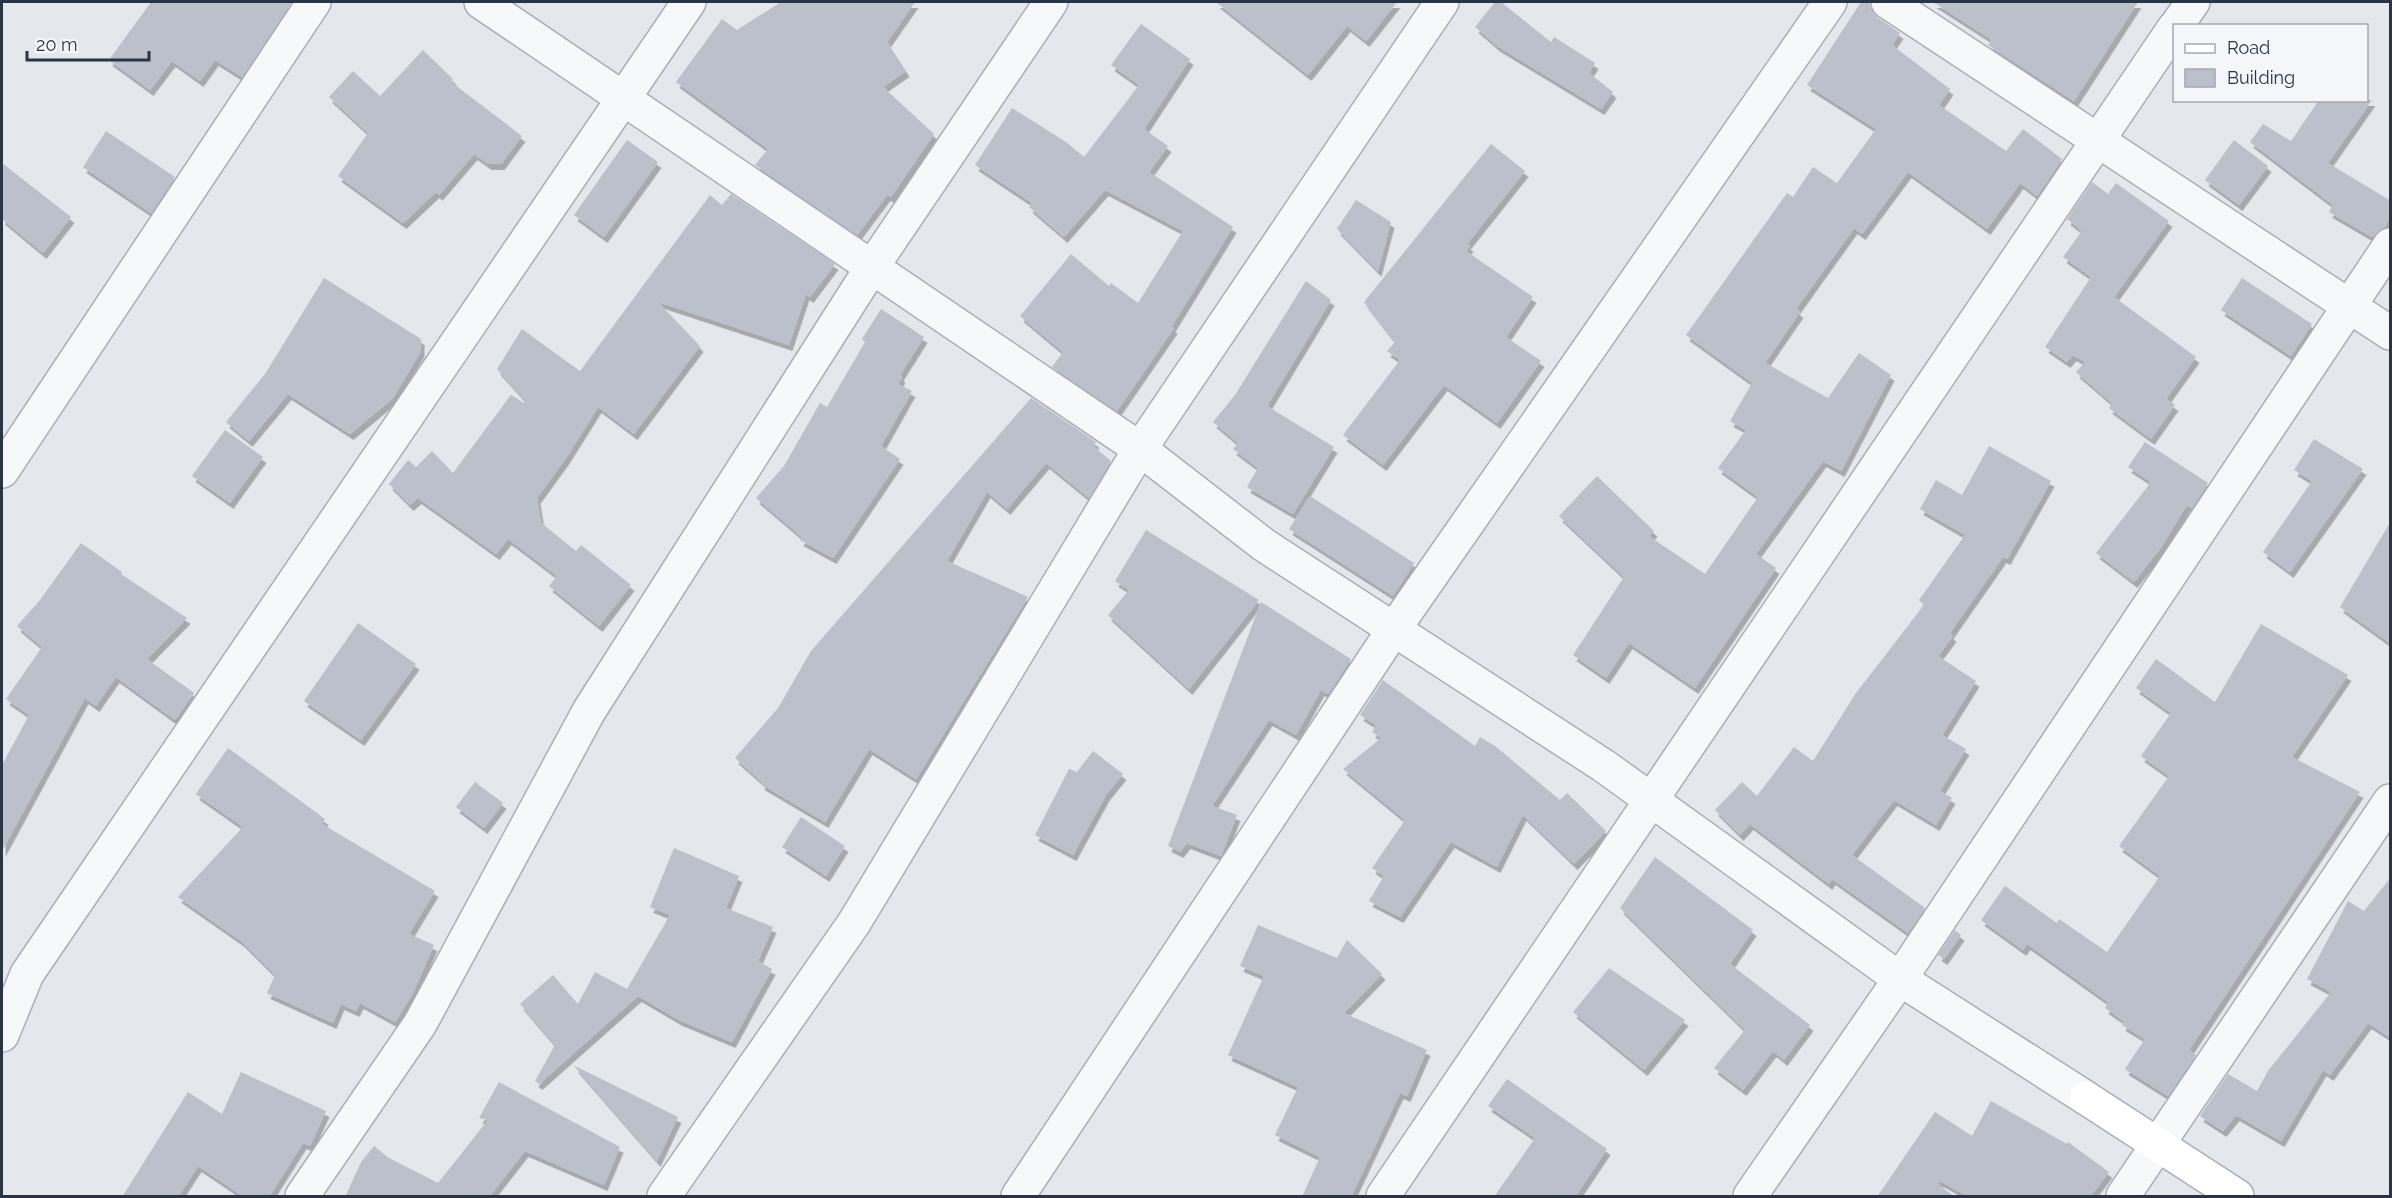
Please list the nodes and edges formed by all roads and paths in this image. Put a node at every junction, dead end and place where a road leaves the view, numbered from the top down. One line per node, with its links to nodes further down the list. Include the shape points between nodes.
1 (314, 2): 18 (street)
2 (481, 2): 11 (street)
3 (689, 2): 11 (street)
4 (1051, 2): 14 (street)
5 (1442, 2): 17 (street)
6 (1830, 2): 19 (street)
7 (1888, 2): 12 (street)
8 (2193, 2): 9 (street)
9 (2177, 24)
10 (2173, 30): 12 (street)
11 (624, 99): 14 (street); 23 (street, via 27,974)
12 (2099, 140): 15 (street); 20 (street)
13 (2391, 245): 15 (street)
14 (872, 267): 17 (street); 25 (street, via 589,711 420,1024)
15 (2349, 306): 16 (street); 22 (street)
16 (2391, 333)
17 (1140, 450): 19 (street, via 1264,544); 26 (street, via 854,923)
18 (2, 471)
19 (1394, 629): 20 (street); 27 (street)
20 (1652, 800): 22 (street); 28 (street)
21 (2391, 801): 24 (street)
22 (1900, 979): 24 (street); 29 (street)
23 (2, 1035)
24 (2158, 1145): 30 (street); 31 (street)
25 (302, 1197)
26 (664, 1197)
27 (1018, 1197)
28 (1383, 1197)
29 (1750, 1197)
30 (2123, 1197)
31 (2237, 1197)

